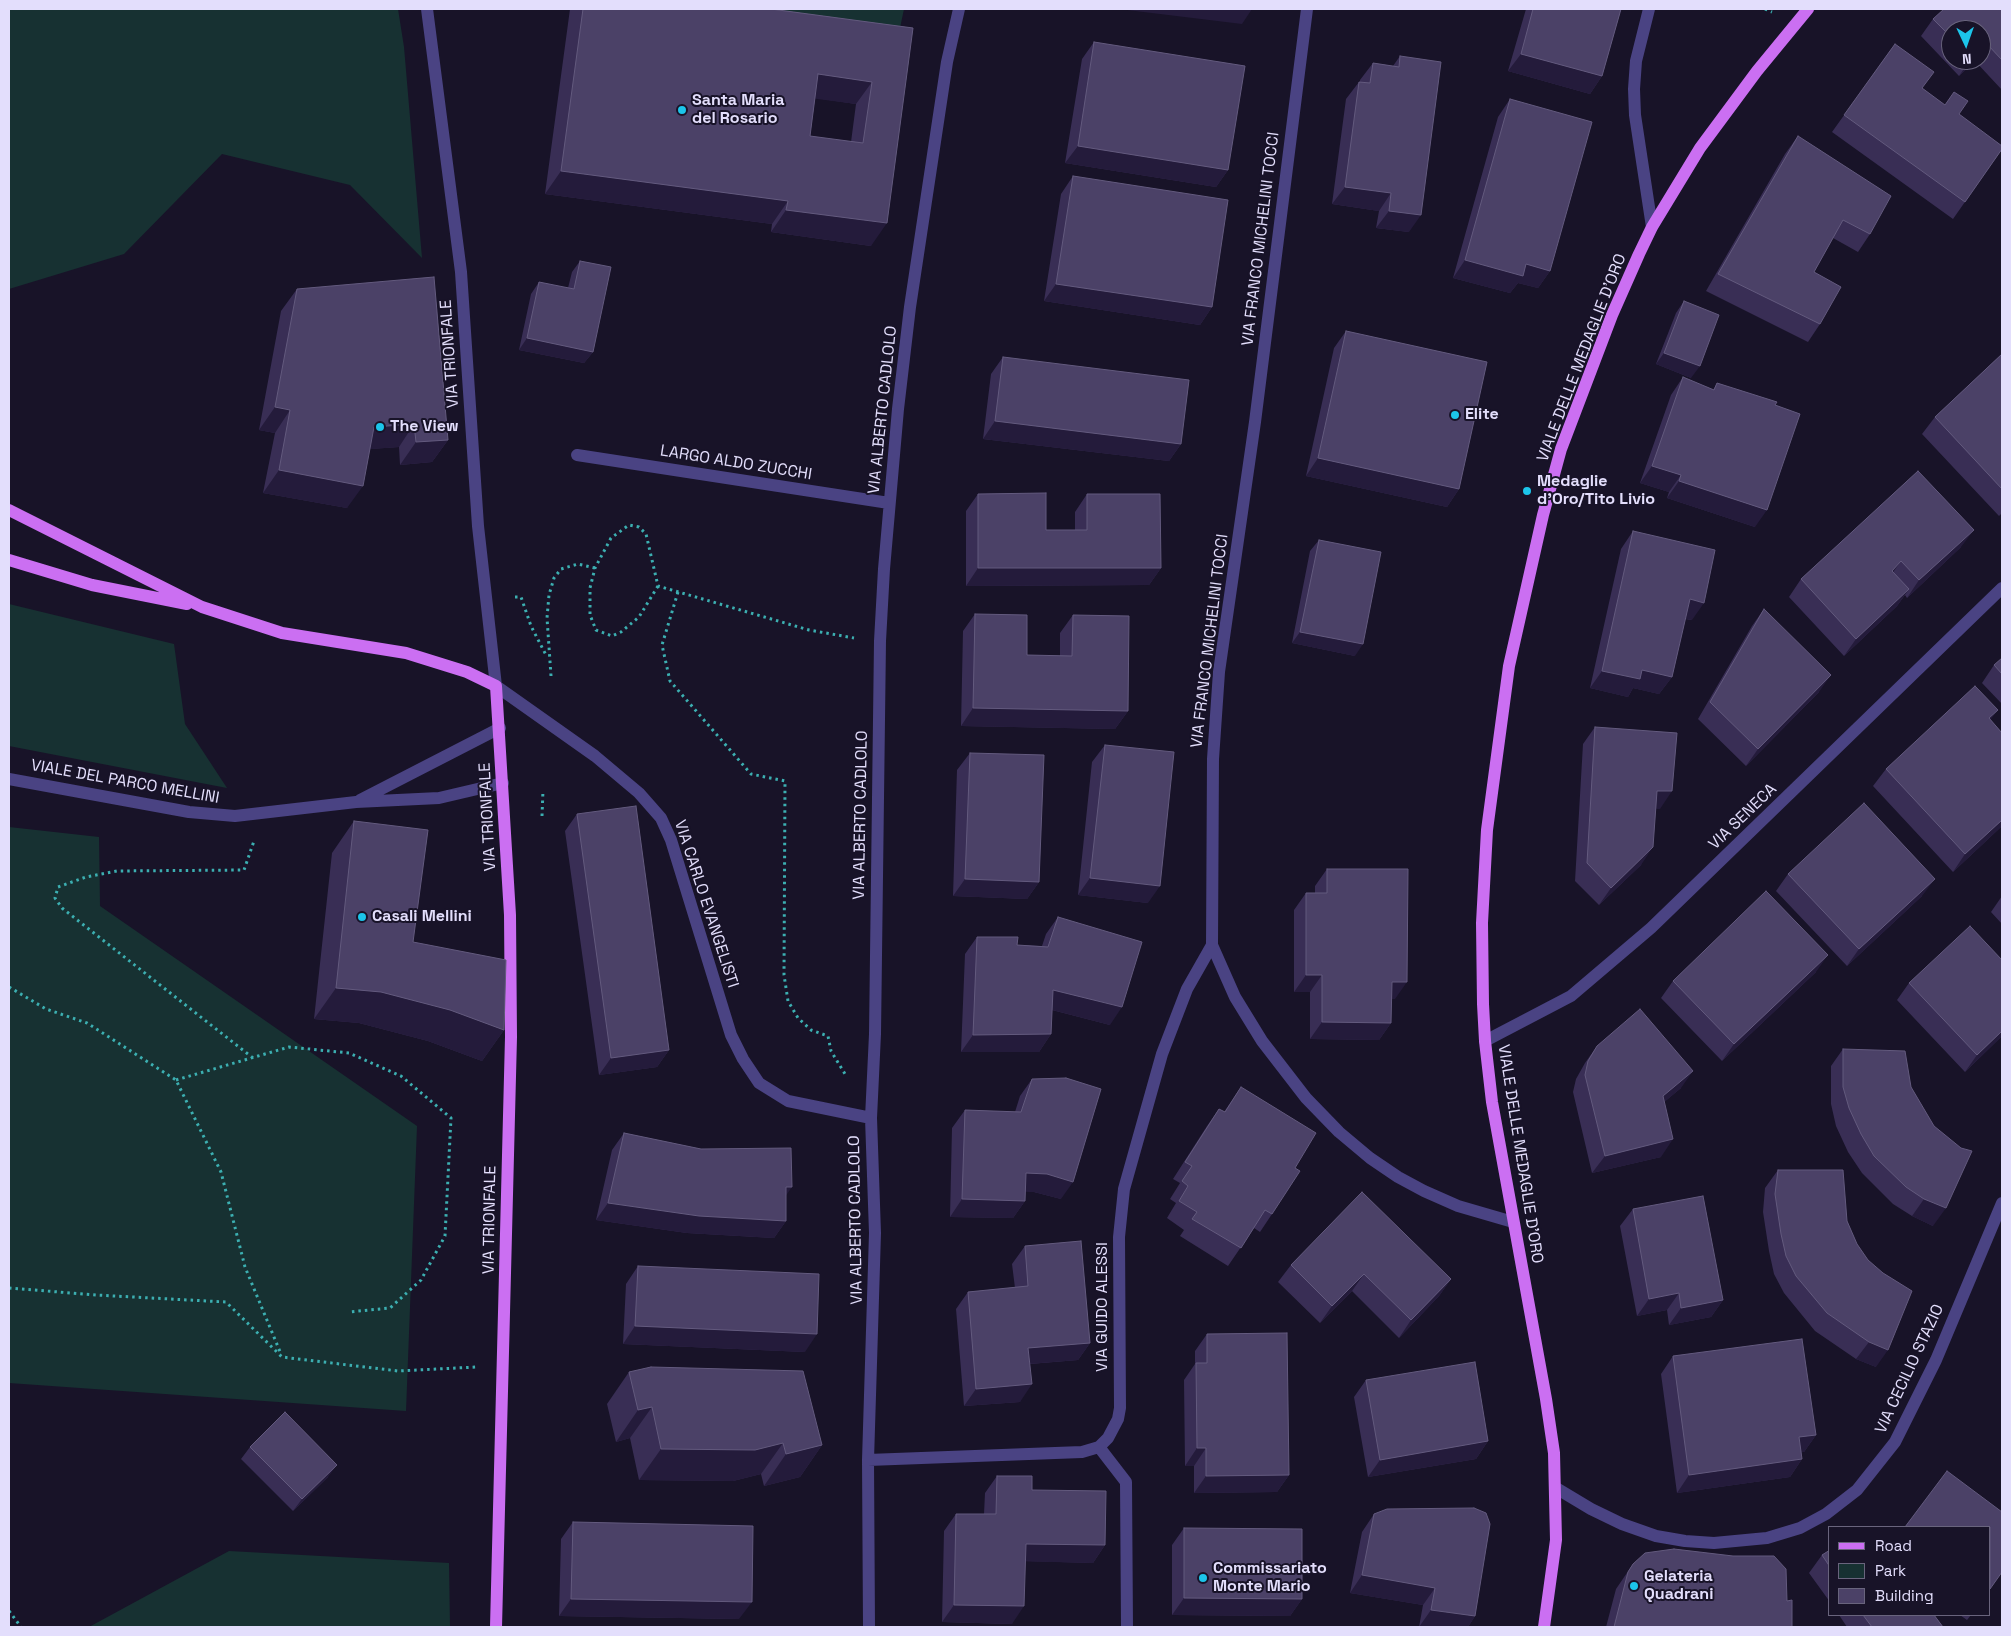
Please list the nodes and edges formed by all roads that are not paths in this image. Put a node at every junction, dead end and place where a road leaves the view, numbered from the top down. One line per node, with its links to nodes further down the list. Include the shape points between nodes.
1 (427, 9): 13 (street, VIA TRIONFALE, via 461,272 478,526)
2 (959, 9): 8 (street, VIA ALBERTO CADLOLO, via 947,62 910,307)
3 (1306, 9): 18 (street, VIA FRANCO MICHELINI TOCCI, via 1255,422 1219,672 1213,759)
4 (1649, 9): 6 (street, via 1636,61 1634,89)
5 (1808, 9): 6 (main road, VIALE DELLE MEDAGLIE D'ORO, via 1719,121)
6 (1652, 227): 19 (main road, VIALE DELLE MEDAGLIE D'ORO, via 1612,315 1561,449 1520,610 1498,734 1487,830 1482,923)
7 (577, 455): 8 (street, LARGO ALDO ZUCCHI)
8 (889, 503): 20 (street, VIA ALBERTO CADLOLO, via 880,641)
9 (9, 510): 12 (main road)
10 (9, 560): 12 (main road, via 92,585)
11 (2002, 588): 19 (street, VIA SENECA, via 1651,928 1572,996)
12 (202, 607): 13 (main road, via 282,633 406,653 467,672)
13 (496, 686): 14 (main road, VIA TRIONFALE); 20 (street, VIA CARLO EVANGELISTI, via 595,756 639,793 661,818 672,840 731,1035 759,1082 788,1101)
14 (500, 728): 16 (main road, VIA TRIONFALE); 17 (street, VIALE DEL PARCO MELLINI)
15 (9, 779): 17 (street, VIALE DEL PARCO MELLINI, via 204,814 264,814)
16 (503, 784): 17 (street, VIALE DEL PARCO MELLINI, via 447,797); 26 (main road, VIA TRIONFALE, via 510,915 510,1037)
17 (356, 802)
18 (1212, 944): 22 (street, VIA FRANCO MICHELINI TOCCI, via 1235,997 1262,1041 1306,1098 1339,1132 1398,1177 1436,1197 1492,1218); 23 (street, VIA GUIDO ALESSI, via 1187,989 1162,1054 1124,1189 1119,1236 1120,1408 1115,1428)
19 (1484, 1041): 22 (main road, VIALE DELLE MEDAGLIE D'ORO)
20 (871, 1118): 24 (street, VIA ALBERTO CADLOLO, via 876,1233)
21 (2002, 1202): 25 (street, VIA CECILIO STAZIO, via 1936,1360 1895,1442 1857,1490 1826,1514 1800,1528 1767,1538 1714,1543 1685,1541 1656,1536 1622,1524)
22 (1513, 1222): 25 (main road, VIALE DELLE MEDAGLIE D'ORO, via 1546,1399)
23 (1099, 1447): 24 (street, via 1082,1452); 28 (street, via 1126,1482)
24 (868, 1460): 27 (street, VIA ALBERTO CADLOLO)
25 (1556, 1488): 29 (main road, VIALE DELLE MEDAGLIE D'ORO, via 1556,1540)
26 (496, 1627)
27 (869, 1627)
28 (1126, 1627)
29 (1544, 1627)

